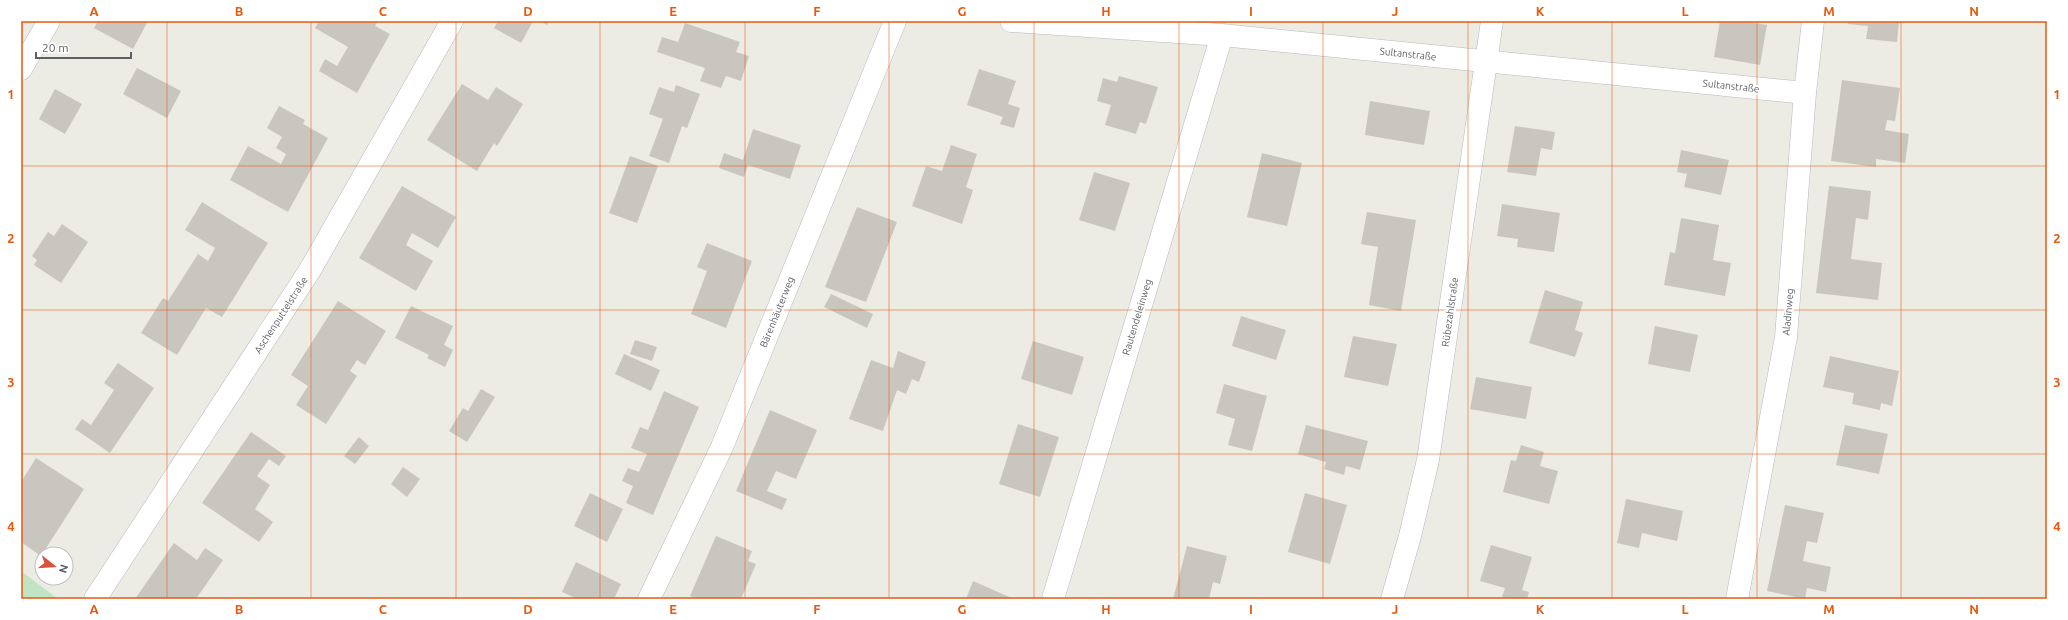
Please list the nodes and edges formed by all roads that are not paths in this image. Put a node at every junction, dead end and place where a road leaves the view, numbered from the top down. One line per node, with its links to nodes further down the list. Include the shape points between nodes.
1 (49, 21): 9 (street)
2 (452, 21): 11 (street, Aschenputtelstraße, via 310,270)
3 (895, 21): 12 (street, Bärenhäuterweg, via 722,447)
4 (1011, 21): 7 (street, Sultanstraße)
5 (1492, 21): 8 (street, Rübezahlstraße)
6 (1813, 21): 10 (street, Aladinweg)
7 (1222, 35): 8 (street, Sultanstraße); 13 (street, Rautendeleinweg)
8 (1486, 62): 10 (street, Sultanstraße); 14 (street, Rübezahlstraße, via 1428,460)
9 (21, 69)
10 (1805, 94): 15 (street, Aladinweg, via 1786,337)
11 (95, 599)
12 (648, 599)
13 (1053, 599)
14 (1392, 599)
15 (1737, 599)

